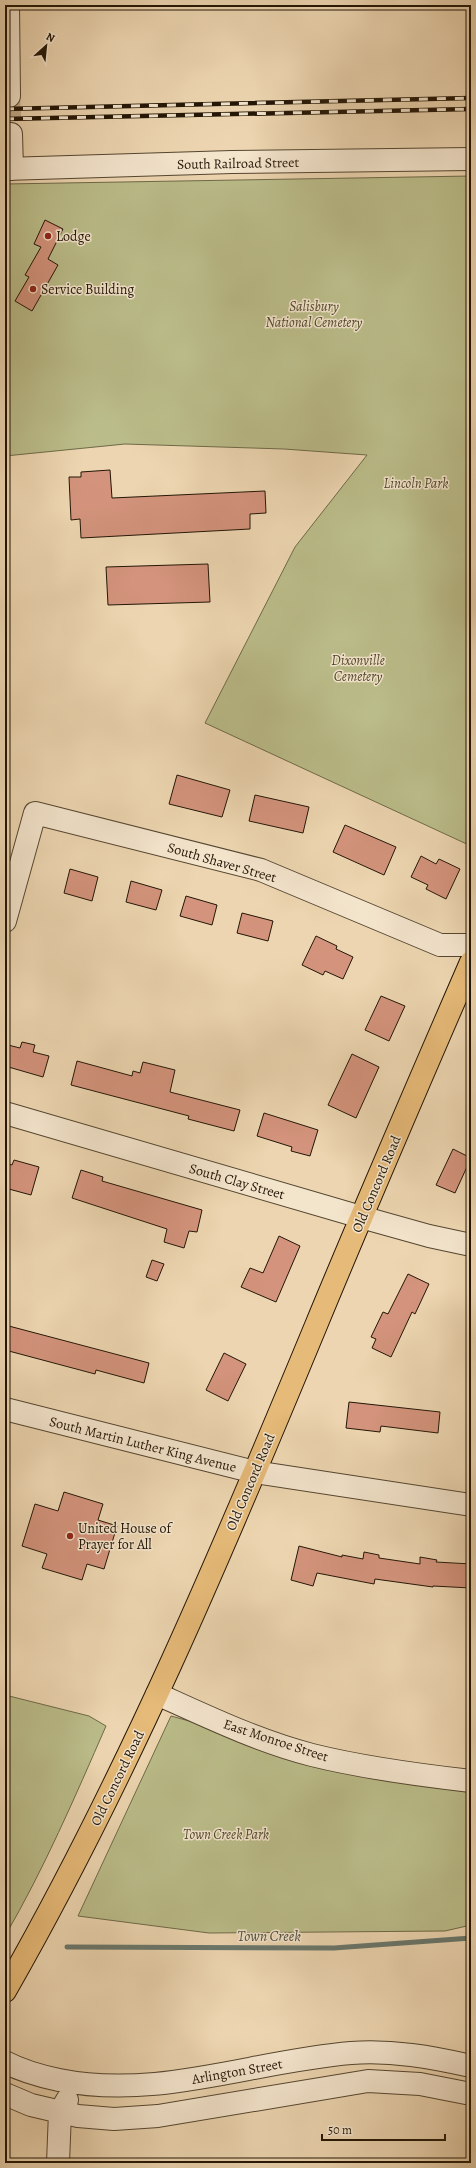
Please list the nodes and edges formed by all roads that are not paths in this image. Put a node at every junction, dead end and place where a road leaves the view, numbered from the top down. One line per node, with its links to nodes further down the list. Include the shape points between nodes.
1 (8, 5): 2 (street)
2 (9, 96)
3 (11, 134): 5 (street)
4 (471, 160): 5 (street, South Railroad Street, via 232,162)
5 (8, 169)
6 (5, 920): 7 (street, South Shaver Street, via 36,814 261,870 440,945)
7 (471, 945)
8 (471, 962): 10 (main road, Old Concord Road)
9 (5, 1113): 10 (street, South Clay Street)
10 (361, 1217): 11 (street, South Clay Street); 13 (main road, Old Concord Road)
11 (471, 1245)
12 (5, 1409): 13 (street, South Martin Luther King Avenue)
13 (255, 1472): 14 (street, South Martin Luther King Avenue); 15 (main road, Old Concord Road)
14 (471, 1505)
15 (157, 1694): 16 (street, East Monroe Street, via 237,1730 312,1755 395,1772); 17 (main road, Old Concord Road, via 107,1802)
16 (471, 1781)
17 (5, 1991)
18 (5, 2062): 20 (street, Arlington Street, via 15,2068 44,2077 87,2085 123,2087 168,2084)
19 (471, 2066): 20 (street, Arlington Street, via 390,2052 351,2053)
20 (211, 2076): 23 (street, via 135,2101 68,2098)
21 (5, 2094): 23 (street)
22 (471, 2094): 23 (street, via 420,2084 368,2081 158,2116 114,2119)
23 (60, 2112): 24 (street)
24 (58, 2163)

